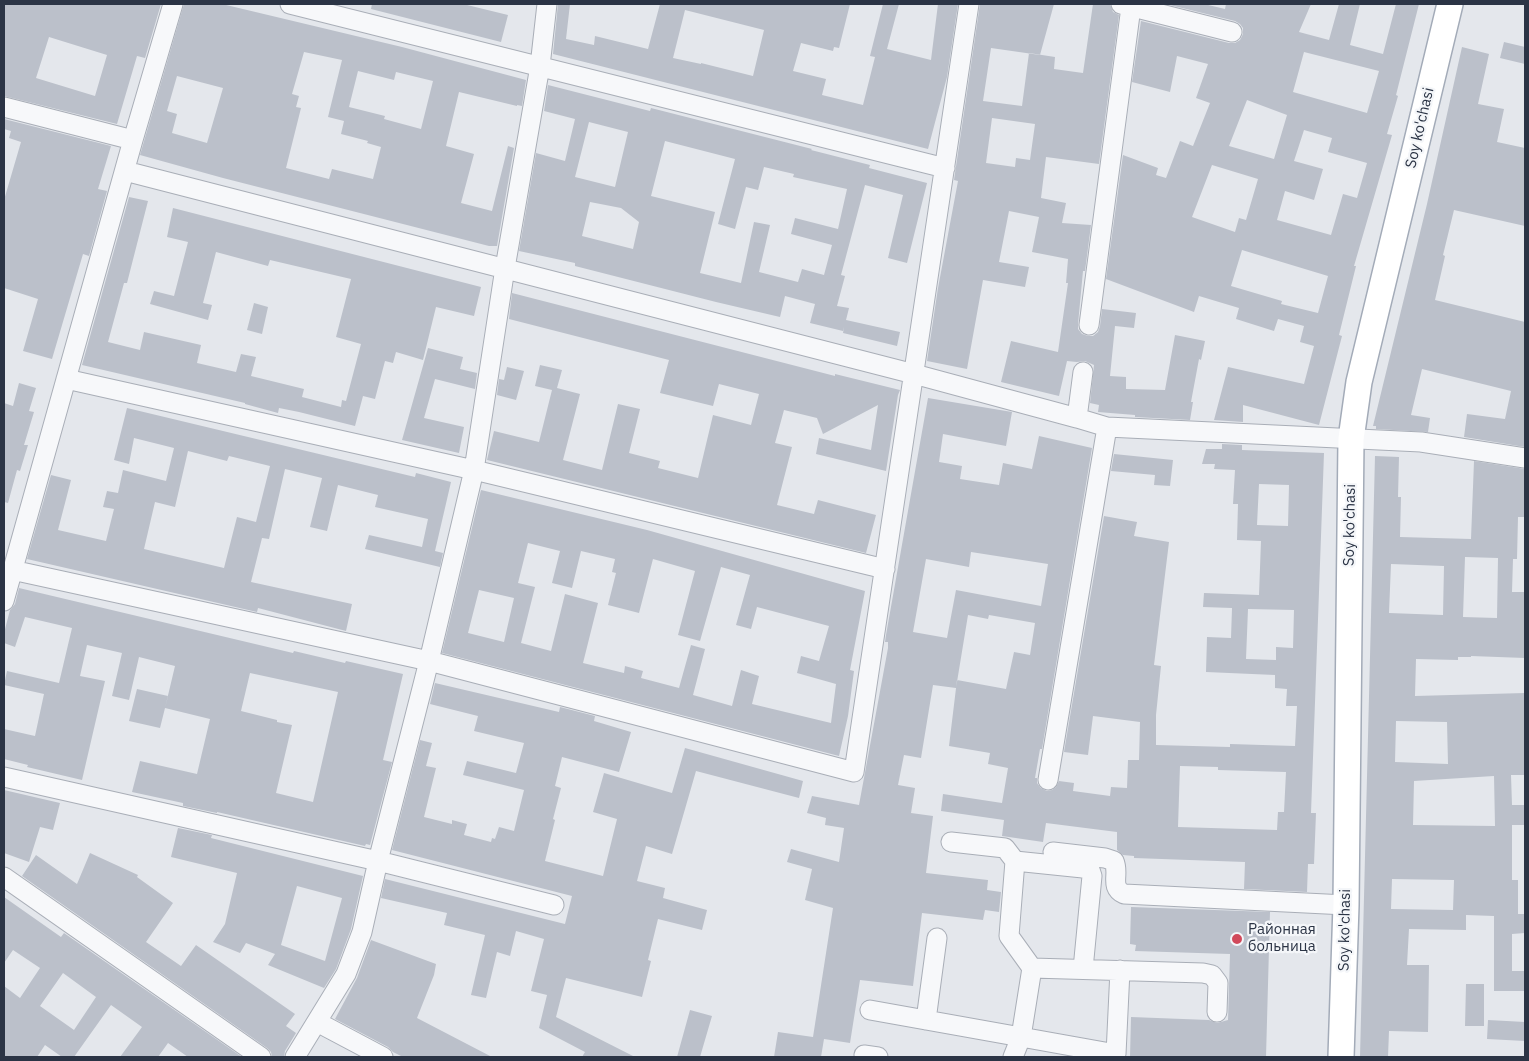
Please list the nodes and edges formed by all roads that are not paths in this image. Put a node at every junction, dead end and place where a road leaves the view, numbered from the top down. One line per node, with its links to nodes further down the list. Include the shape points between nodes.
1 (173, 4): 10 (lane)
2 (290, 4): 8 (lane)
3 (547, 4): 8 (lane)
4 (969, 4): 11 (lane)
5 (1450, 4): 20 (main road, Soy ko'chasi, via 1359,382)
6 (1126, 5): 7 (lane); 14 (lane)
7 (1232, 32)
8 (540, 66): 11 (lane); 13 (lane)
9 (4, 106): 10 (lane)
10 (133, 140): 12 (lane)
11 (945, 168): 16 (lane)
12 (125, 171): 13 (lane); 17 (lane)
13 (504, 268): 16 (lane); 22 (lane)
14 (1090, 324)
15 (1083, 372): 18 (lane)
16 (914, 374): 18 (lane); 23 (lane)
17 (66, 378): 22 (lane); 24 (lane)
18 (1077, 418): 19 (lane)
19 (1107, 427): 20 (lane); 28 (lane)
20 (1351, 439): 21 (lane, via 1421,442); 35 (main road, Soy ko'chasi)
21 (1525, 458)
22 (474, 470): 23 (lane); 26 (lane)
23 (885, 569): 26 (lane, via 854,772)
24 (12, 570): 25 (lane); 26 (lane)
25 (4, 601)
26 (429, 661): 31 (lane)
27 (4, 777): 31 (lane)
28 (1048, 780)
29 (951, 842): 32 (lane, via 1005,848)
30 (1054, 852): 35 (lane, via 1114,861 1116,886 1124,894)
31 (378, 861): 34 (lane); 43 (lane, via 362,932 346,974)
32 (1016, 861): 37 (lane, via 1009,936); 38 (lane, via 1090,870)
33 (4, 877): 45 (lane)
34 (554, 905)
35 (1346, 905): 49 (main road, Soy ko'chasi)
36 (937, 938): 42 (lane)
37 (1032, 968): 38 (lane); 44 (lane)
38 (1083, 969): 39 (lane)
39 (1120, 970): 41 (lane, via 1212,975 1218,983); 44 (lane, via 1116,1054)
40 (870, 1010): 42 (lane)
41 (1217, 1012)
42 (926, 1020): 44 (lane)
43 (317, 1022): 46 (lane); 47 (lane)
44 (1021, 1037): 48 (lane)
45 (261, 1057)
46 (295, 1057)
47 (383, 1057)
48 (1013, 1057)
49 (1341, 1057)

